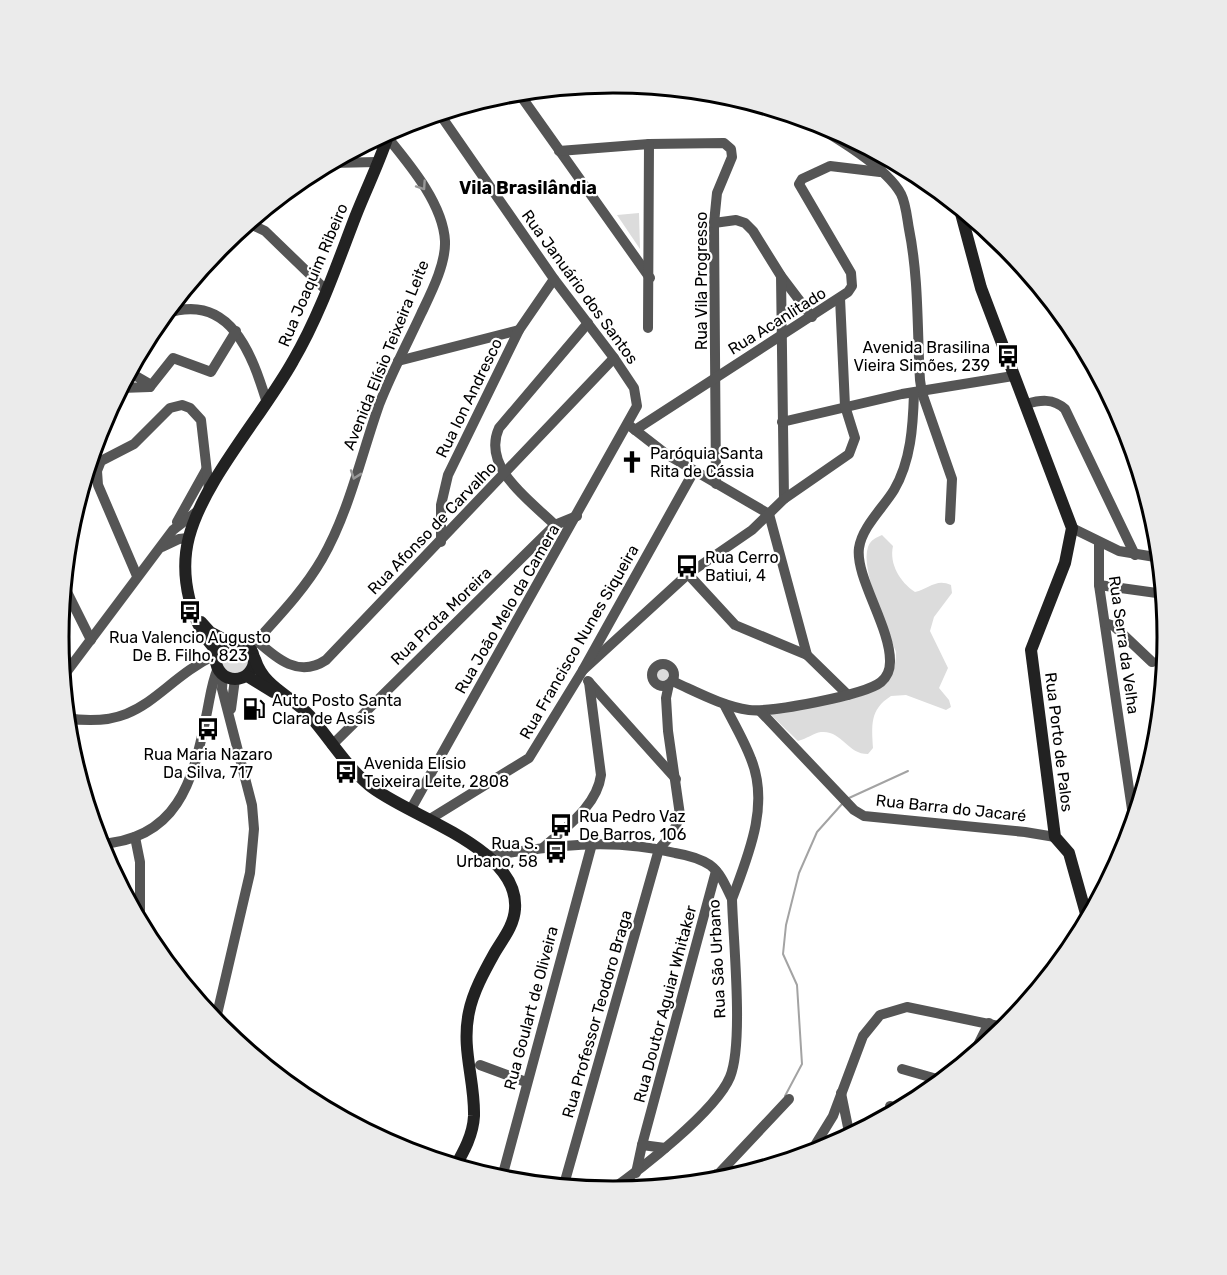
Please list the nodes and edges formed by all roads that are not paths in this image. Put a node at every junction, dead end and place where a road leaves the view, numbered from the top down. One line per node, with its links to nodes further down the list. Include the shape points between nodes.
1 (524, 101): 7 (street)
2 (444, 120): 16 (street, Rua Januário dos Santos)
3 (393, 140): 27 (street, Avenida Elísio Teixeira Leite, one-way to 27, via 433,202 445,240 444,256 428,300)
4 (385, 143): 8 (main road, Rua Joaquim Ribeiro)
5 (649, 144): 7 (street, Rua Vila Progresso); 12 (street, Rua Vila Progresso, via 724,143 731,149 732,158 717,193); 15 (street)
6 (845, 145): 10 (street)
7 (559, 151): 15 (street)
8 (377, 162): 9 (street); 17 (main road, Rua Joaquim Ribeiro)
9 (347, 163)
10 (880, 172): 18 (street, Rua Acanlitado, via 830,166 799,184 851,273 852,286); 35 (street, via 900,193 916,264)
11 (963, 220): 30 (main road, via 981,288)
12 (714, 223): 14 (street, via 745,223); 29 (street, Rua Vila Progresso)
13 (256, 227): 17 (street)
14 (781, 276): 20 (street); 25 (street)
15 (650, 278): 22 (street)
16 (554, 279): 21 (street, Rua Januário dos Santos); 23 (street, Rua Ion Andresco)
17 (327, 291): 32 (main road, Rua Joaquim Ribeiro)
18 (840, 298): 20 (street, Rua Acanlitado); 38 (street)
19 (179, 311): 24 (street, via 207,312)
20 (812, 317): 25 (street, Rua Acanlitado)
21 (588, 323): 26 (street, Rua Januário dos Santos); 45 (street, via 499,428 495,448)
22 (648, 328)
23 (519, 330): 27 (street); 57 (street, Rua Ion Andresco, via 444,486)
24 (236, 331): 31 (street); 33 (street, via 211,372 173,358)
25 (783, 336): 29 (street, Rua Acanlitado); 39 (street)
26 (614, 358): 40 (street, Rua Januário dos Santos, via 637,397); 45 (street, Rua Afonso de Carvalho)
27 (398, 361): 71 (street, Avenida Elísio Teixeira Leite, one-way to 71, via 322,560)
28 (136, 376): 33 (street)
29 (716, 376): 40 (street, Rua Acanlitado); 46 (street, Rua Vila Progresso)
30 (1013, 376): 35 (street); 37 (main road)
31 (260, 380): 32 (street); 36 (street)
32 (281, 381): 36 (main road, Rua Joaquim Ribeiro)
33 (150, 387): 34 (street)
34 (130, 388)
35 (918, 393): 38 (street); 52 (street, via 952,479); 79 (street, via 902,474 864,533 858,551 889,647 890,664 881,682)
36 (267, 403): 42 (main road, Rua Joaquim Ribeiro)
37 (1026, 404): 54 (main road); 60 (street, via 1057,402 1065,409)
38 (845, 406): 39 (street); 48 (street, via 855,438 849,454)
39 (782, 422): 48 (street)
40 (632, 427): 44 (street); 51 (street, Rua João Melo da Camera)
41 (205, 458): 42 (street, via 215,467); 43 (street); 63 (street, via 201,420 190,408 175,406 139,441 102,459 98,485)
42 (225, 466): 47 (main road, Rua Joaquim Ribeiro)
43 (206, 470): 47 (street); 55 (street)
44 (694, 471): 46 (street); 76 (street, Rua Francisco Nunes Siqueira)
45 (504, 475): 53 (street); 57 (street, Rua Afonso de Carvalho)
46 (716, 484): 50 (street)
47 (209, 490): 49 (main road, Rua Joaquim Ribeiro)
48 (784, 499): 50 (street)
49 (199, 510): 55 (street, Rua Joaquim Ribeiro); 56 (main road, Rua Joaquim Ribeiro)
50 (769, 514): 62 (street); 73 (street)
51 (577, 516): 53 (street, Rua Prota Moreira); 88 (street, Rua João Melo da Camera)
52 (950, 520)
53 (555, 525): 85 (street, Rua Prota Moreira)
54 (1072, 528): 58 (street); 91 (main road, Rua Porto de Palos, via 1065,563 1030,650)
55 (173, 530): 59 (street, Rua Joaquim Ribeiro)
56 (188, 538): 59 (street, Rua Joaquim Ribeiro); 67 (main road, via 186,580)
57 (441, 542): 71 (street, Rua Afonso de Carvalho, via 316,667 291,666)
58 (1099, 543): 60 (street); 64 (street, Rua Serra da Velha)
59 (160, 549): 63 (street, Rua Joaquim Ribeiro)
60 (1135, 555): 61 (street)
61 (1152, 557)
62 (688, 574): 73 (street, via 735,625); 76 (street)
63 (137, 576): 69 (street, Rua Joaquim Ribeiro)
64 (1099, 585): 65 (street); 68 (street, Rua Serra da Velha)
65 (1156, 593)
66 (70, 599): 69 (street)
67 (196, 616): 70 (main road, via 210,632); 72 (main road, via 204,637)
68 (1105, 623): 74 (street, via 1114,626); 87 (street, Rua Serra da Velha)
69 (91, 640): 75 (street, Rua Joaquim Ribeiro)
70 (229, 642): 71 (main road, via 241,642); 72 (main road)
71 (254, 649): 77 (main road, via 253,668); 80 (main road, via 264,678)
72 (217, 653): 77 (main road); 84 (street, via 124,717)
73 (807, 655): 79 (street)
74 (1152, 662)
75 (70, 668)
76 (582, 672): 78 (street); 89 (street, Rua Francisco Nunes Siqueira, via 529,758)
77 (230, 680): 80 (main road); 83 (street); 83 (street, via 209,693); 101 (street, via 231,718 252,805 253,854)
78 (589, 682): 86 (street); 94 (street, via 600,787 579,815)
79 (848, 695): 82 (street)
80 (284, 696): 85 (main road, via 308,714)
81 (724, 704): 82 (street); 86 (street, via 671,682 666,712); 98 (street, via 752,761 758,790 753,838)
82 (760, 711): 91 (street, Rua Barra do Jacaré, via 864,816)
83 (207, 713): 90 (street, via 196,762 182,799 160,823)
84 (76, 720)
85 (332, 745): 88 (main road, via 368,784)
86 (676, 779): 95 (street, via 678,824)
87 (1131, 805)
88 (411, 809): 89 (main road)
89 (430, 819): 96 (main road)
90 (135, 837): 92 (street); 99 (street, via 140,862)
91 (1054, 837): 100 (main road, via 1069,854)
92 (109, 842)
93 (592, 844): 94 (street); 95 (street, via 616,842); 108 (street, Rua Goulart de Oliveira)
94 (544, 847): 96 (street)
95 (659, 849): 97 (street, via 701,860); 119 (street, Rua Professor Teodoro Braga)
96 (488, 856): 115 (main road, via 506,879 516,909 469,1012 466,1061 474,1116)
97 (716, 871): 98 (street, Rua São Urbano); 113 (street, Rua Doutor Aguiar Whitaker)
98 (732, 899): 114 (street, Rua São Urbano, via 736,1026 731,1076 720,1095)
99 (140, 906)
100 (1085, 910)
101 (218, 1012)
102 (989, 1023): 103 (street); 104 (street); 109 (street, via 907,1007 880,1015 863,1036)
103 (997, 1025)
104 (980, 1040)
105 (480, 1065): 108 (street)
106 (903, 1069): 107 (street)
107 (933, 1078)
108 (526, 1082): 116 (street, Rua Goulart de Oliveira)
109 (841, 1093): 111 (street); 112 (street)
110 (789, 1099): 117 (street)
111 (848, 1129)
112 (817, 1143)
113 (642, 1145): 114 (street); 118 (street, Rua Doutor Aguiar Whitaker)
114 (665, 1148): 118 (street, Rua São Urbano)
115 (459, 1159)
116 (503, 1171)
117 (720, 1172)
118 (636, 1173): 120 (street, Rua São Urbano)
119 (565, 1180)
120 (624, 1182)

